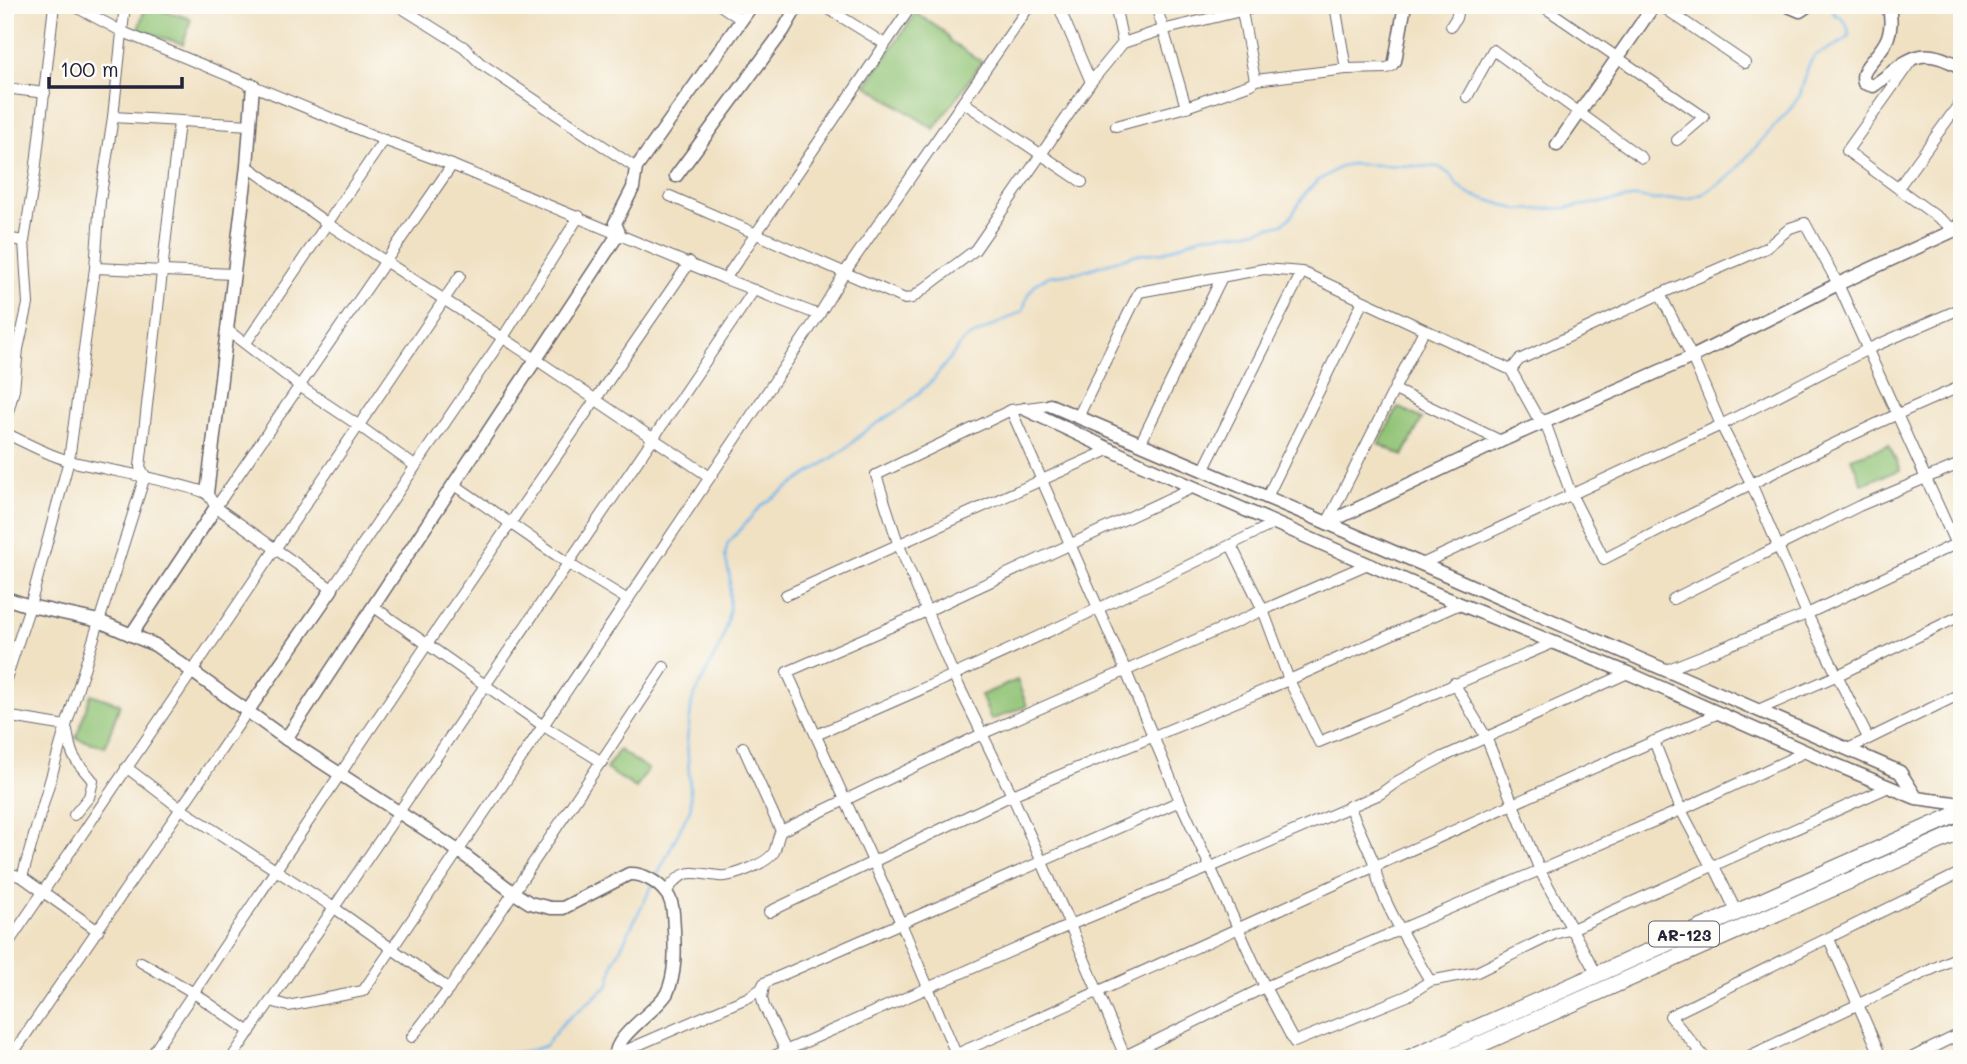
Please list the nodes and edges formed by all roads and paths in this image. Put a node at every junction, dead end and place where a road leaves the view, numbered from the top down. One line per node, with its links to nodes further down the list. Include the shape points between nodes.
1 (54, 5): 42 (street)
2 (72, 5): 29 (street)
3 (125, 5): 29 (street)
4 (397, 5): 25 (street)
5 (720, 5): 26 (street)
6 (752, 5): 26 (street)
7 (798, 5): 60 (street)
8 (822, 5): 31 (street)
9 (912, 5): 31 (street)
10 (1030, 5): 45 (street)
11 (1058, 5): 39 (street)
12 (1115, 5): 30 (street)
13 (1156, 5): 28 (street)
14 (1266, 5): 24 (street)
15 (1335, 5): 37 (street)
16 (1405, 5): 34 (street)
17 (1459, 5): 27 (street)
18 (1541, 5): 32 (street)
19 (1654, 5): 32 (street)
20 (1660, 5): 35 (street)
21 (1809, 5): 23 (street, via 1800,10)
22 (1888, 5): 33 (street, via 1891,33 1862,79 1873,86)
23 (1790, 6)
24 (1241, 7): 28 (street); 38 (street)
25 (412, 9): 59 (street, via 480,63)
26 (742, 20): 59 (street)
27 (1451, 26)
28 (1163, 30): 30 (street); 46 (street)
29 (123, 32): 40 (street); 48 (street)
30 (1123, 43): 39 (street)
31 (885, 44): 67 (street)
32 (1617, 56): 47 (street); 53 (street, via 1704,117)
33 (1914, 58): 36 (street, via 1938,56); 62 (street, via 1847,151)
34 (1395, 61): 37 (street, via 1387,68)
35 (1745, 63)
36 (1962, 68)
37 (1346, 69): 38 (street)
38 (1255, 80): 46 (street)
39 (1091, 82): 55 (street)
40 (253, 85): 50 (street); 52 (street)
41 (5, 88): 42 (street)
42 (45, 93): 70 (street)
43 (1467, 97): 47 (street, via 1493,50)
44 (1962, 100): 62 (street)
45 (963, 102): 55 (street); 74 (street)
46 (1185, 107): 51 (street)
47 (1580, 112): 54 (street); 56 (street)
48 (113, 117): 49 (street); 73 (street)
49 (179, 122): 50 (street); 76 (street)
50 (250, 125): 58 (street)
51 (1115, 126)
52 (384, 140): 57 (street); 65 (street)
53 (1677, 140)
54 (1557, 145)
55 (1040, 153): 61 (street); 74 (street, via 975,250 912,298)
56 (1642, 158)
57 (452, 164): 64 (street); 71 (street)
58 (247, 166): 65 (street); 77 (street)
59 (636, 168): 68 (street, via 633,188 615,223)
60 (676, 176)
61 (1082, 182)
62 (1898, 188): 66 (street)
63 (670, 196): 67 (street)
64 (579, 216): 68 (street); 90 (street)
65 (328, 224): 71 (street); 91 (street)
66 (1958, 225): 81 (street)
67 (758, 232): 74 (street); 80 (street)
68 (619, 233): 72 (street); 94 (street)
69 (5, 238): 70 (street)
70 (24, 241): 106 (street, via 28,304)
71 (386, 261): 84 (street); 97 (street)
72 (690, 262): 80 (street); 99 (street)
73 (95, 268): 76 (street); 114 (street)
74 (845, 272): 87 (street)
75 (1303, 272): 79 (street, via 1264,269); 85 (street); 117 (street)
76 (162, 273): 77 (street); 118 (street, via 140,467)
77 (233, 274): 88 (street)
78 (460, 276): 84 (street)
79 (1222, 277): 104 (street, via 1139,292); 112 (street)
80 (725, 279): 82 (street)
81 (1838, 284): 83 (street, via 1805,223 1790,228 1766,248); 92 (street); 93 (street)
82 (754, 290): 87 (street); 110 (street)
83 (1660, 293): 93 (street); 95 (street, via 1518,360)
84 (444, 300): 90 (street); 107 (street)
85 (1363, 301): 89 (street); 127 (street)
86 (1962, 308): 92 (street)
87 (819, 314): 119 (street)
88 (226, 329): 91 (street); 125 (street)
89 (1424, 330): 95 (street); 98 (street)
90 (502, 339): 94 (street); 116 (street)
91 (246, 343): 97 (street)
92 (1868, 349): 103 (street); 108 (street)
93 (1692, 357): 105 (street); 108 (street)
94 (537, 360): 99 (street); 123 (street)
95 (1511, 370): 105 (street, via 1536,415)
96 (1962, 386): 103 (street)
97 (300, 387): 107 (street); 128 (street)
98 (1395, 390): 111 (street); 131 (street)
99 (594, 398): 110 (street); 129 (street)
100 (1050, 405): 101 (street); 104 (street)
101 (1025, 409): 102 (street); 113 (street)
102 (1011, 410): 121 (street); 133 (street, via 876,475)
103 (1897, 413): 120 (street); 122 (street)
104 (1078, 417): 112 (street)
105 (1545, 422): 111 (street); 126 (street)
106 (5, 423)
107 (358, 425): 116 (street); 137 (street)
108 (1721, 425): 122 (street); 126 (street)
109 (5, 433): 114 (street)
110 (653, 439): 119 (street); 139 (street)
111 (1501, 441): 131 (street)
112 (1140, 444): 117 (street)
113 (1111, 449): 121 (street); 124 (street)
114 (69, 460): 118 (street); 148 (street)
115 (1962, 463): 120 (street)
116 (415, 466): 142 (street)
117 (1203, 471): 127 (street)
118 (145, 476): 125 (street); 155 (street)
119 (710, 477): 146 (street)
120 (1925, 479): 132 (street); 136 (street, via 1859,506)
121 (1041, 482): 133 (street); 134 (street)
122 (1751, 483): 126 (street, via 1604,559); 136 (street)
123 (455, 485): 129 (street); 149 (street)
124 (1194, 487): 130 (street); 134 (street)
125 (207, 493): 128 (street)
126 (1571, 494): 141 (street)
127 (1267, 497): 131 (street)
128 (216, 507): 137 (street); 156 (street)
129 (511, 522): 139 (street); 157 (street)
130 (1275, 523): 135 (street); 140 (street)
131 (1327, 523): 141 (street)
132 (1958, 542): 138 (street); 153 (street)
133 (898, 543): 143 (street); 152 (street)
134 (1069, 545): 150 (street); 152 (street)
135 (1231, 545): 150 (street); 151 (street)
136 (1778, 548): 145 (street); 153 (street)
137 (276, 549): 142 (street); 162 (street)
138 (1962, 558)
139 (569, 564): 146 (street); 169 (street)
140 (1368, 564): 147 (street); 151 (street)
141 (1422, 564): 161 (street)
142 (332, 589): 172 (street)
143 (786, 595)
144 (5, 598): 148 (street)
145 (1673, 599)
146 (628, 600): 175 (street)
147 (1460, 604): 158 (street); 166 (street)
148 (30, 606): 155 (street); 167 (street)
149 (374, 607): 157 (street); 182 (street)
150 (1098, 610): 160 (street); 165 (street)
151 (1262, 610): 160 (street); 166 (street)
152 (927, 611): 165 (street); 178 (street, via 787,672)
153 (1807, 614): 161 (street); 164 (street)
154 (1962, 615): 164 (street)
155 (99, 621): 156 (street); 176 (street)
156 (131, 635): 162 (street, via 155,645)
157 (428, 643): 169 (street); 189 (street)
158 (1553, 643): 163 (street); 168 (street)
159 (664, 667): 187 (street)
160 (1125, 669): 177 (street); 179 (street)
161 (1666, 670): 171 (street)
162 (191, 671): 172 (street); 188 (street)
163 (1628, 673): 173 (street); 180 (street)
164 (1838, 675): 171 (street); 181 (street)
165 (954, 676): 177 (street); 178 (street)
166 (1289, 680): 168 (street, via 1319,742); 179 (street)
167 (5, 682)
168 (1454, 684): 180 (street)
169 (485, 686): 175 (street); 200 (street)
170 (1962, 693): 181 (street)
171 (1758, 710): 185 (street)
172 (247, 712): 182 (street); 198 (street)
173 (1719, 713): 183 (street); 186 (street)
174 (5, 716): 176 (street)
175 (542, 725): 187 (street); 205 (street)
176 (66, 726): 202 (street, via 75,762 93,781 89,797); 215 (street)
177 (984, 733): 191 (street); 193 (street)
178 (816, 735): 193 (street)
179 (1153, 736): 191 (street); 194 (street)
180 (1486, 737): 195 (street); 197 (street)
181 (1868, 738): 185 (street)
182 (286, 739): 189 (street)
183 (1654, 741): 195 (street); 199 (street)
184 (743, 747): 203 (street)
185 (1849, 749): 192 (street, via 1900,772)
186 (1805, 752): 190 (street); 199 (street)
187 (602, 762): 218 (street)
188 (126, 767): 198 (street); 216 (street)
189 (341, 774): 200 (street); 211 (street)
190 (1889, 787): 192 (street); 208 (street)
191 (1012, 795): 206 (street); 207 (street)
192 (1916, 797): 196 (street)
193 (844, 801): 203 (street); 206 (street)
194 (1180, 801): 207 (street); 209 (street)
195 (1514, 802): 210 (street); 212 (street)
196 (1962, 804)
197 (1349, 806): 209 (street); 210 (street)
198 (181, 809): 211 (street); 227 (street)
199 (1681, 810): 208 (street); 212 (street)
200 (399, 812): 205 (street); 219 (street)
201 (1962, 812): 220 (main road, AR-123)
202 (74, 815)
203 (781, 831): 217 (street, via 774,852 758,866 720,877 691,872 676,878)
204 (1962, 831): 256 (main road, AR-123)
205 (460, 852): 218 (street); 230 (street)
206 (873, 861): 221 (street); 222 (street)
207 (1040, 861): 222 (street); 223 (street)
208 (1714, 866): 220 (street); 226 (street)
209 (1211, 867): 223 (street); 225 (street)
210 (1376, 867): 224 (street); 225 (street)
211 (277, 870): 219 (street); 240 (street)
212 (1540, 871): 224 (street); 226 (street)
213 (5, 872): 215 (street)
214 (1962, 872): 228 (street)
215 (22, 877): 216 (street)
216 (41, 892): 227 (street); 229 (street)
217 (666, 892): 218 (street, via 654,882 629,874 564,908 530,903); 249 (street, via 674,928 667,992)
218 (514, 893): 238 (street)
219 (333, 907): 230 (street); 241 (street)
220 (1736, 911): 233 (main road, AR-123)
221 (769, 912)
222 (901, 923): 235 (street); 236 (street)
223 (1070, 925): 236 (street); 239 (street)
224 (1402, 928): 234 (street); 237 (street)
225 (1238, 929): 237 (street); 239 (street)
226 (1572, 929): 233 (street); 234 (street, via 1477,972)
227 (98, 931): 248 (street)
228 (1829, 939): 242 (street); 257 (street, via 1670,1016)
229 (5, 948)
230 (392, 949): 238 (street); 241 (street, via 363,991 288,1006)
231 (1962, 955): 242 (street)
232 (141, 962): 240 (street)
233 (1596, 973): 255 (main road, AR-123)
234 (1430, 981): 237 (street, via 1407,996 1294,1042)
235 (764, 983): 246 (street, via 764,1006); 249 (street, via 749,997)
236 (929, 986): 246 (street); 247 (street)
237 (1265, 987): 250 (street)
238 (449, 989): 245 (street)
239 (1098, 992): 247 (street); 250 (street)
240 (194, 993): 243 (street); 251 (street)
241 (271, 1001): 243 (street)
242 (1857, 1005): 258 (street); 259 (street)
243 (250, 1031): 252 (street)
244 (1962, 1033): 260 (street)
245 (412, 1037)
246 (788, 1054): 253 (street)
247 (956, 1054): 254 (street)
248 (11, 1055)
249 (612, 1058)
250 (1124, 1058)
251 (149, 1059)
252 (231, 1059)
253 (766, 1059)
254 (945, 1059)
255 (1407, 1059)
256 (1447, 1059)
257 (1706, 1059)
258 (1743, 1059)
259 (1882, 1059)
260 (1909, 1059)

